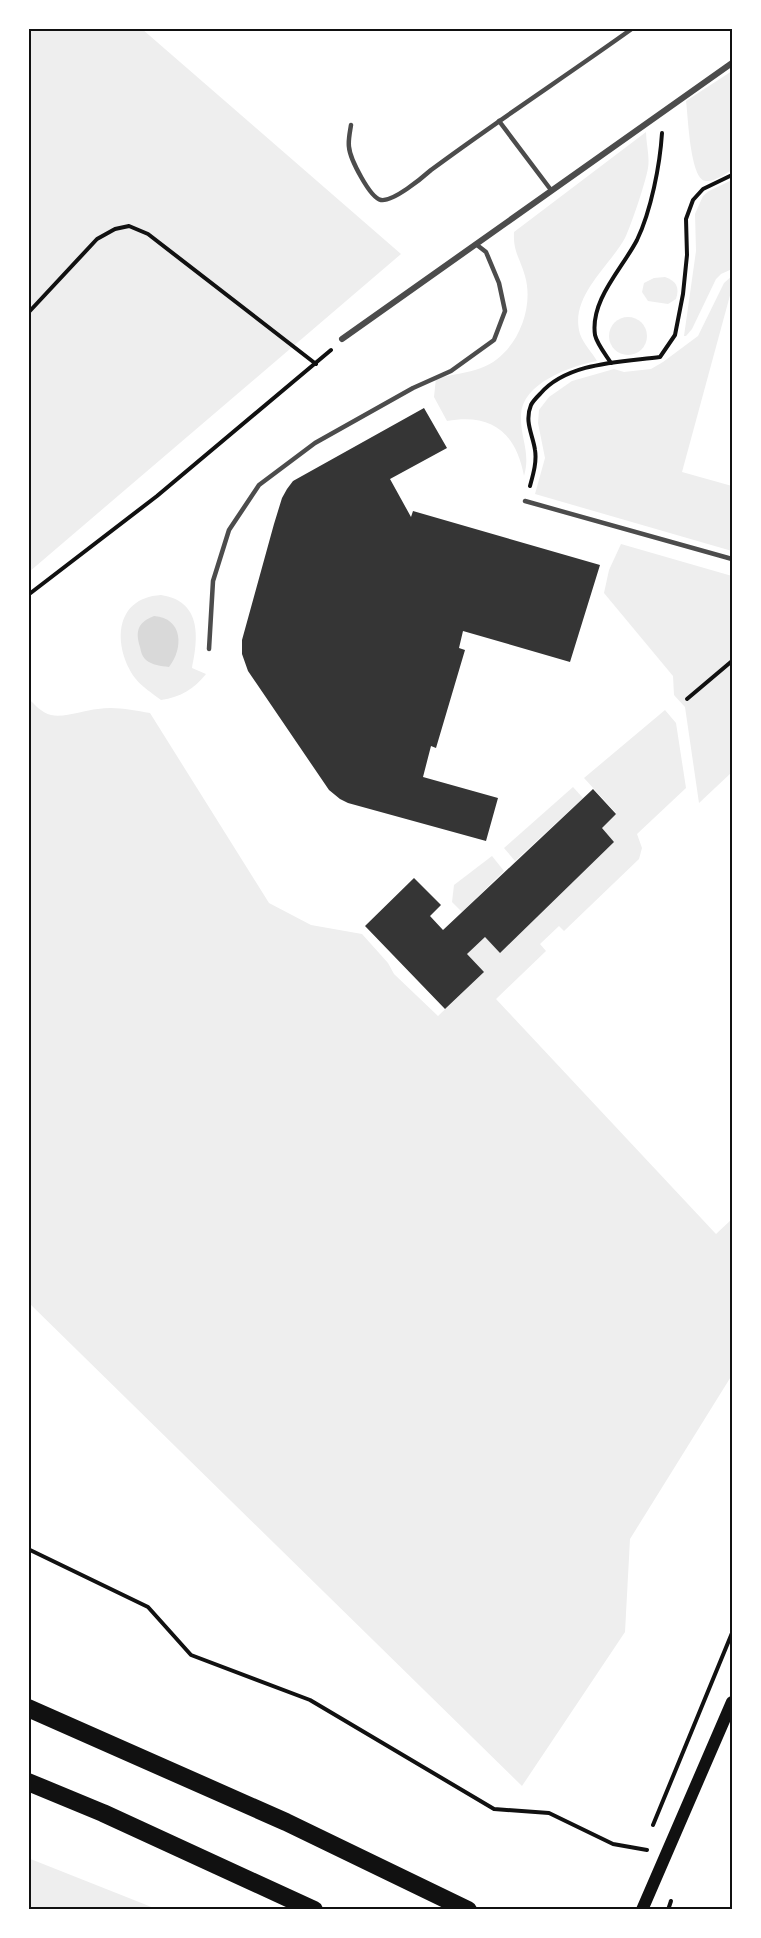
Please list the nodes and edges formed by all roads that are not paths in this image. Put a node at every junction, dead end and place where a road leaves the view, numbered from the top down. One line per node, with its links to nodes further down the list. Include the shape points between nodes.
1 (633, 28): 3 (lane)
2 (732, 63): 5 (street)
3 (499, 120): 4 (lane, via 387,200 375,197 351,156); 5 (lane)
4 (351, 125)
5 (551, 190): 6 (street)
6 (477, 245): 7 (street); 10 (lane, via 486,252 505,311 494,340 451,371 315,443 260,485 229,530 213,581)
7 (342, 339)
8 (525, 501): 9 (lane)
9 (732, 559)
10 (209, 649)
11 (732, 1702): 16 (main road)
12 (28, 1708): 15 (highway, via 286,1822)
13 (28, 1782): 14 (highway)
14 (314, 1910)
15 (468, 1910)
16 (642, 1910)

